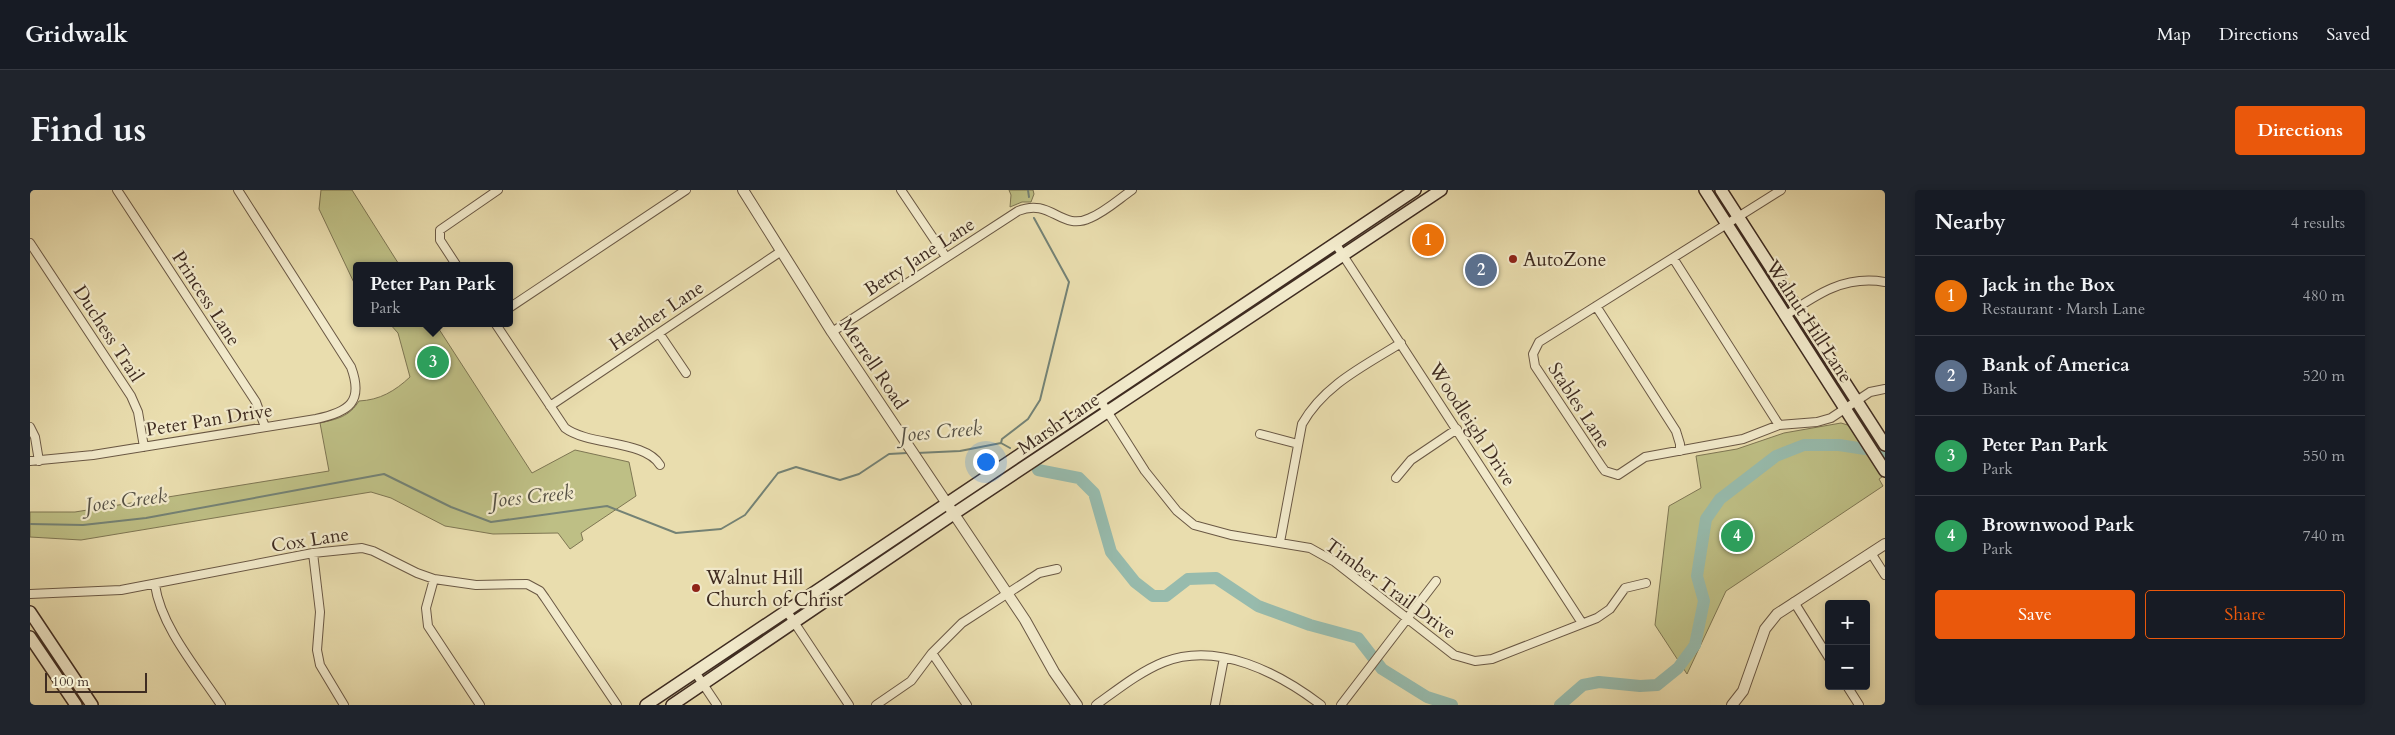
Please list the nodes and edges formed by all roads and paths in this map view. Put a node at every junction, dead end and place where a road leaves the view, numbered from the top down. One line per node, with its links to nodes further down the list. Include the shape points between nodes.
1 (117, 190): 42 (street, Princess Lane, via 256,402)
2 (238, 190): 42 (street, Peter Pan Drive, via 351,367 356,380 355,398 342,412)
3 (498, 190): 21 (street, via 440,230 440,240)
4 (686, 190): 23 (street)
5 (743, 190): 17 (street, Merrell Road)
6 (901, 190): 19 (street)
7 (1415, 190): 16 (main road, Marsh Lane)
8 (1441, 190): 18 (main road, Marsh Lane)
9 (1705, 190): 14 (main road, Walnut Hill Lane)
10 (1721, 190): 13 (main road, Walnut Hill Lane)
11 (1781, 190): 13 (street)
12 (1129, 191): 19 (street, Betty Jane Lane, via 1090,219 1062,220 1045,208 1030,206)
13 (1738, 218): 14 (street); 25 (main road, Walnut Hill Lane)
14 (1727, 224): 20 (street); 26 (main road, Walnut Hill Lane)
15 (30, 243): 47 (street, Duchess Trail, via 131,396 138,412)
16 (1336, 243): 18 (street, Woodleigh Drive); 27 (main road, Marsh Lane)
17 (780, 252): 30 (street, Merrell Road); 31 (street, Heather Lane)
18 (1343, 255): 29 (main road, Marsh Lane); 32 (street, Woodleigh Drive)
19 (946, 257): 30 (street, Betty Jane Lane)
20 (1673, 258): 24 (street); 40 (street)
21 (454, 262)
22 (1885, 282): 25 (street, via 1845,282 1823,291)
23 (513, 305)
24 (1596, 306): 48 (street, via 1676,431); 48 (street, Stables Lane, via 1539,342 1533,354 1535,366 1605,471 1618,475 1645,457)
25 (1797, 308): 26 (street); 36 (main road, Walnut Hill Lane)
26 (1785, 316): 38 (main road, Walnut Hill Lane)
27 (1221, 319): 29 (main road); 35 (main road, Marsh Lane)
28 (498, 327): 37 (street)
29 (1229, 331): 39 (main road, Marsh Lane)
30 (832, 332): 54 (street, Merrell Road)
31 (659, 333): 33 (street); 37 (street, Heather Lane)
32 (1400, 342): 43 (street, Woodleigh Drive); 46 (street, via 1330,388 1306,416)
33 (686, 373)
34 (1885, 389): 36 (street, via 1870,392)
35 (1100, 400): 39 (street, Timber Trail Drive); 54 (main road, Marsh Lane)
36 (1857, 401): 38 (street); 45 (main road, Walnut Hill Lane)
37 (550, 406): 51 (street, via 565,428 575,436 627,447 655,458)
38 (1845, 409): 40 (street, via 1817,422); 52 (main road, Walnut Hill Lane)
39 (1106, 412): 55 (main road, Marsh Lane); 56 (street, Timber Trail Drive, via 1145,471 1177,511 1194,524 1230,535)
40 (1778, 425): 48 (street, via 1743,439)
41 (30, 427): 49 (street)
42 (265, 427): 47 (street, Peter Pan Drive)
43 (1457, 428): 53 (street, via 1411,460); 73 (street, Woodleigh Drive)
44 (1260, 434): 46 (street)
45 (1883, 442)
46 (1298, 444): 56 (street)
47 (144, 446): 49 (street, Peter Pan Drive)
48 (1680, 451)
49 (39, 460): 50 (street, Peter Pan Drive)
50 (30, 461)
51 (660, 465)
52 (1885, 471)
53 (1396, 478)
54 (946, 502): 55 (street, Merrell Road); 69 (main road, Marsh Lane)
55 (954, 514): 67 (street, Merrell Road); 72 (main road, Marsh Lane)
56 (1280, 542): 71 (street, Timber Trail Drive, via 1310,548 1335,562)
57 (1885, 544): 59 (street)
58 (314, 553): 62 (street, Cox Lane, via 368,549); 65 (street, Cox Lane); 87 (street, via 320,612 320,665)
59 (1871, 553): 61 (street); 68 (street)
60 (1058, 569): 67 (street, via 1039,573)
61 (1885, 575)
62 (434, 579): 88 (street, via 426,608 428,626); 89 (street, Cox Lane, via 476,585 521,583 534,586)
63 (1436, 581): 71 (street)
64 (1646, 582): 73 (street, Timber Trail Drive, via 1625,588 1610,609)
65 (155, 585): 66 (street, Cox Lane, via 101,592); 86 (street, via 164,618)
66 (30, 594)
67 (1007, 594): 76 (street, via 962,622); 96 (street, Merrell Road)
68 (1794, 602): 75 (street); 83 (street, via 1777,614 1765,629 1743,691)
69 (786, 610): 72 (street); 78 (main road, Marsh Lane)
70 (30, 612): 79 (main road)
71 (1408, 618): 73 (street, Timber Trail Drive, via 1454,655 1475,661 1492,659); 100 (street)
72 (794, 622): 80 (main road, Marsh Lane); 93 (street)
73 (1582, 623)
74 (30, 637): 82 (main road)
75 (1825, 652)
76 (932, 653): 94 (street, via 911,681); 95 (street)
77 (1224, 658): 97 (street, via 1206,656 1165,662 1149,669); 98 (street); 99 (street, via 1285,679)
78 (695, 672): 80 (street); 90 (main road, Marsh Lane)
79 (79, 684): 82 (main road); 85 (main road)
80 (703, 684): 91 (main road, Marsh Lane); 92 (street)
81 (1850, 690): 101 (street)
82 (67, 692): 84 (main road)
83 (1734, 704)
84 (76, 705)
85 (92, 705)
86 (221, 705)
87 (344, 705)
88 (480, 705)
89 (617, 705)
90 (646, 705)
91 (672, 705)
92 (717, 705)
93 (849, 705)
94 (876, 705)
95 (967, 705)
96 (1077, 705)
97 (1096, 705)
98 (1215, 705)
99 (1320, 705)
100 (1341, 705)
101 (1859, 705)

